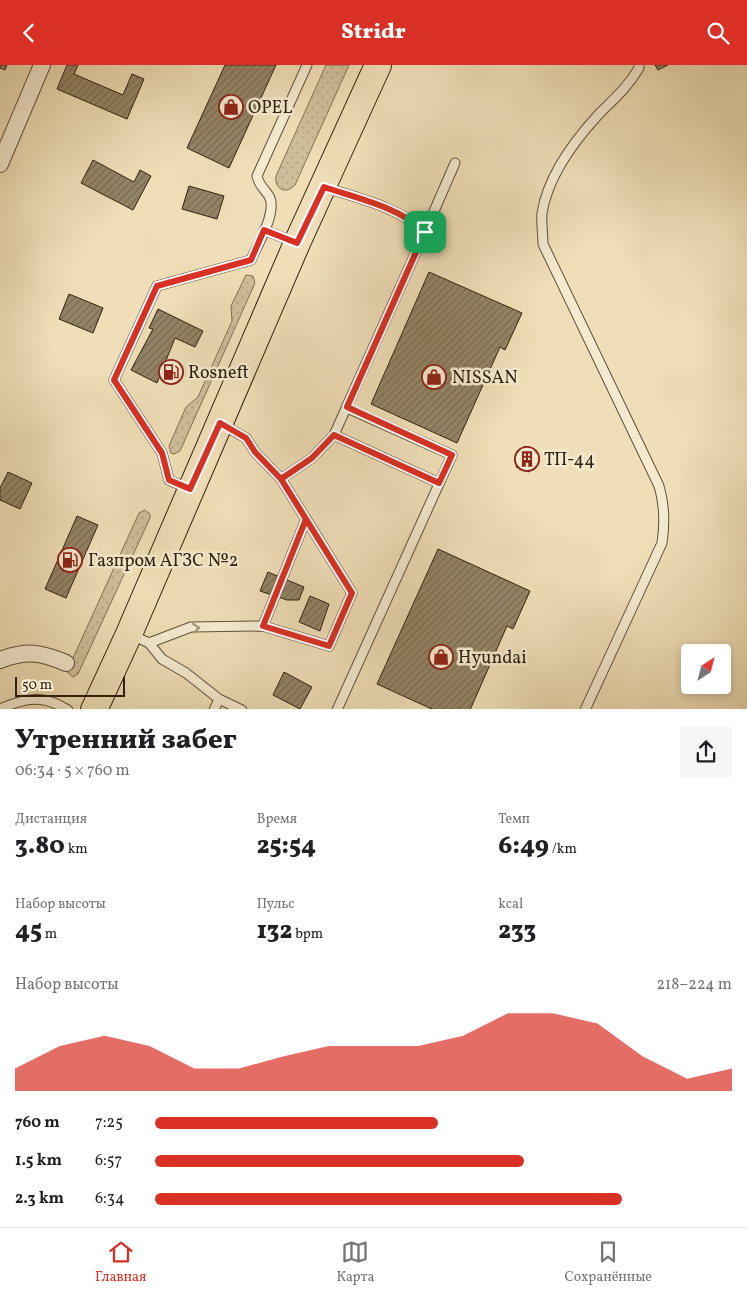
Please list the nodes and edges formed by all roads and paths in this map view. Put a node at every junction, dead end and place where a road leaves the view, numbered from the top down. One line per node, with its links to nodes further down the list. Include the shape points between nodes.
1 (42, 65): 6 (street)
2 (307, 65): 8 (lane, via 257,176 258,184 270,197 271,213)
3 (378, 65): 7 (main road)
4 (639, 65): 29 (lane, via 626,89 599,114 572,147 552,181 542,213 543,244 664,500 662,543)
5 (455, 163): 9 (lane)
6 (0, 164)
7 (324, 187): 9 (lane, via 373,203 415,222); 10 (main road)
8 (264, 230): 10 (lane); 16 (lane, via 251,260 157,286 114,380 162,453 169,480)
9 (425, 232): 11 (lane)
10 (297, 243): 12 (main road)
11 (347, 407): 13 (lane); 15 (lane, via 452,455)
12 (220, 423): 14 (lane, via 246,438); 16 (main road)
13 (334, 435): 14 (lane, via 312,458); 15 (lane)
14 (281, 479): 17 (lane)
15 (439, 483): 28 (lane)
16 (190, 489): 19 (main road)
17 (306, 519): 18 (lane); 18 (lane, via 352,593 329,646)
18 (263, 626): 19 (lane, one-way to 18, via 191,627)
19 (139, 638): 22 (lane, via 162,659); 25 (main road)
20 (0, 660): 21 (street, via 32,653)
21 (66, 663)
22 (219, 699): 26 (lane); 27 (lane)
23 (0, 709): 24 (lane, via 44,698)
24 (67, 709)
25 (94, 709)
26 (214, 709)
27 (242, 709)
28 (337, 709)
29 (585, 709)

